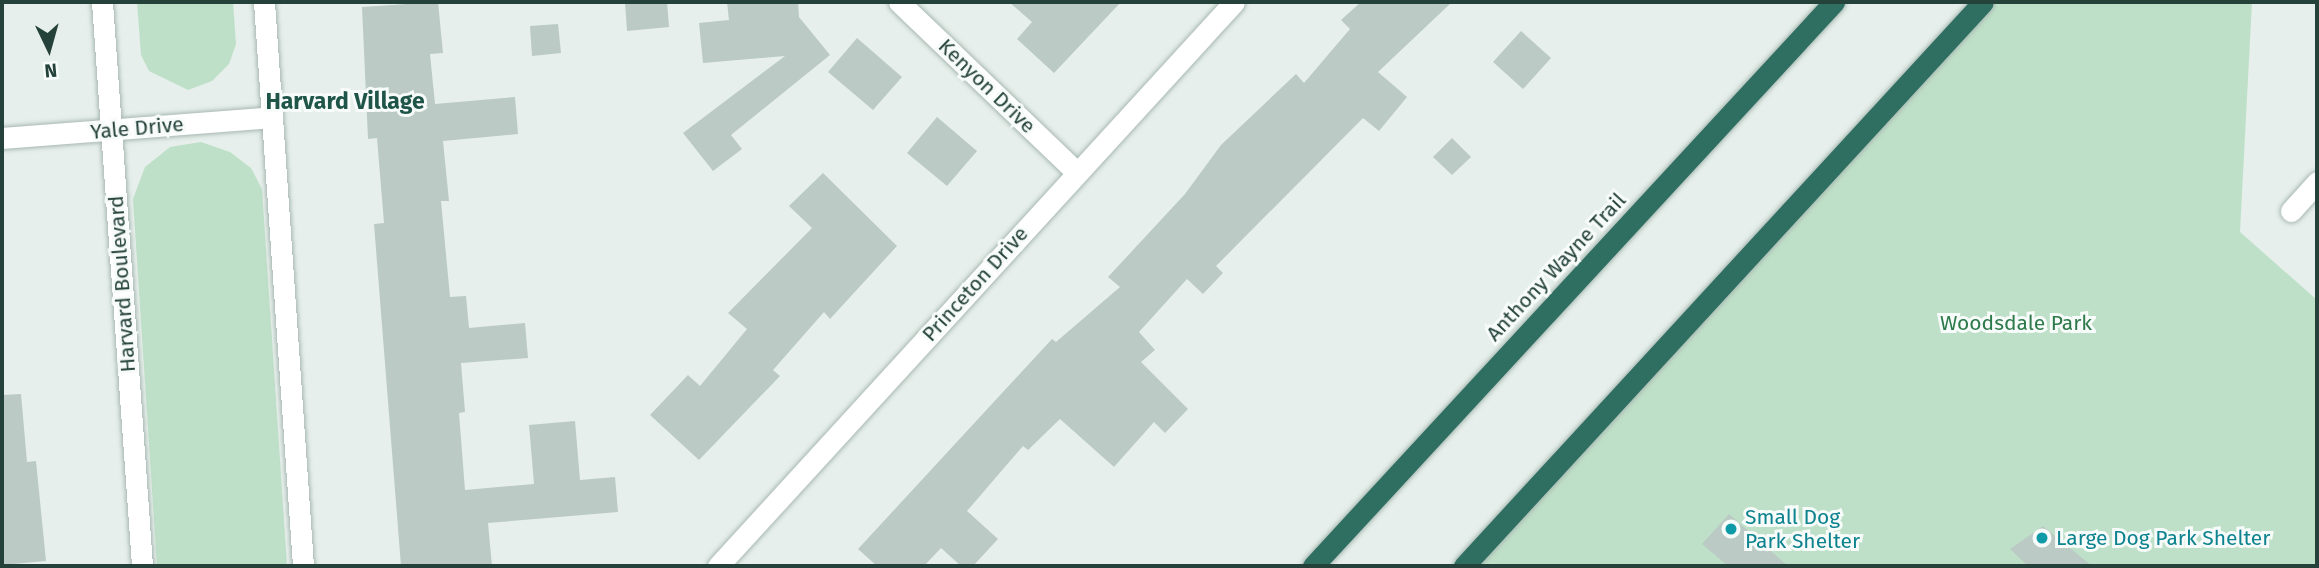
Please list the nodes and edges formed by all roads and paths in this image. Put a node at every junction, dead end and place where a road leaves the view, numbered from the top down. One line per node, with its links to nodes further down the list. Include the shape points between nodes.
1 (102, 2): 8 (street, Harvard Boulevard)
2 (264, 2): 7 (street)
3 (899, 2): 10 (street, Kenyon Drive)
4 (1234, 2): 10 (street, Princeton Drive)
5 (1834, 2): 16 (highway, Anthony Wayne Trail)
6 (1983, 2): 17 (highway)
7 (272, 117): 8 (street, Yale Drive); 14 (street)
8 (111, 129): 9 (street, Yale Drive); 13 (street, Harvard Boulevard)
9 (2, 138)
10 (1075, 171): 15 (street, Princeton Drive, via 819,460)
11 (2317, 182): 12 (street)
12 (2291, 211)
13 (142, 566)
14 (303, 566)
15 (718, 566)
16 (1313, 566)
17 (1464, 566)

